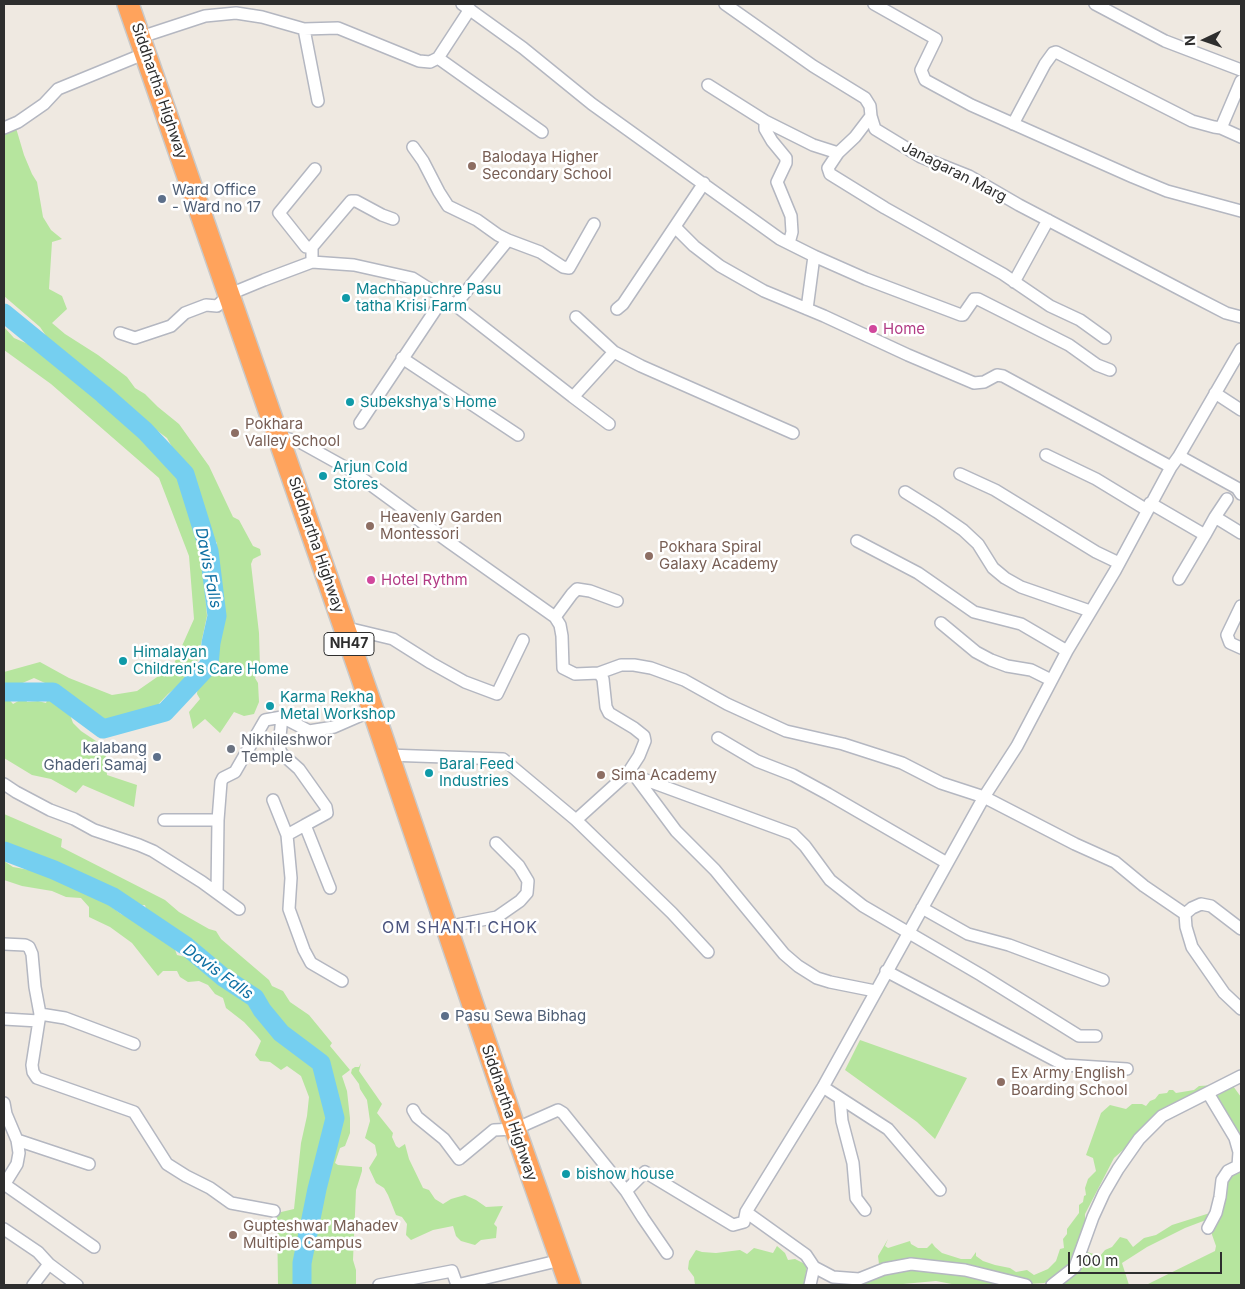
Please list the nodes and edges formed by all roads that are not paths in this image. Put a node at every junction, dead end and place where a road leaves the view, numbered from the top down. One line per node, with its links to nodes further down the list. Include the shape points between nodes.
1 (128, 4): 7 (highway, Siddhartha Highway / NH47)
2 (725, 4): 13 (street, Janagaran Marg, via 865,98)
3 (874, 4): 15 (street, via 936,39 921,70 925,80)
4 (1095, 4): 9 (street, via 1164,41)
5 (466, 6): 8 (street); 23 (street, via 592,104)
6 (304, 29): 7 (street, via 236,13 205,16); 8 (street, via 338,28 419,61 430,62); 12 (street)
7 (143, 45): 16 (street, via 58,89 44,104); 35 (highway, Siddhartha Highway / NH47)
8 (438, 58): 18 (street)
9 (1241, 70)
10 (1241, 81): 17 (street)
11 (708, 85): 14 (street)
12 (318, 101)
13 (871, 116): 21 (street); 26 (street, Janagaran Marg, via 875,129 913,152 969,176)
14 (765, 121): 21 (street, via 813,146); 30 (street, via 765,129 786,158 777,182 790,216 792,232)
15 (1013, 124): 17 (street, via 1045,64 1056,52 1192,121); 24 (street, via 1167,191)
16 (4, 128)
17 (1221, 128): 19 (street)
18 (542, 132)
19 (1241, 136)
20 (413, 147): 29 (street, via 448,206)
21 (838, 153): 34 (street, via 828,168 830,174)
22 (315, 169): 31 (street, via 280,213 306,247)
23 (704, 183): 28 (street); 30 (street)
24 (1241, 211)
25 (393, 218): 31 (street, via 351,201)
26 (1048, 220): 34 (street); 41 (street, Janagaran Marg, via 1226,313)
27 (594, 224): 29 (street, via 569,268)
28 (675, 227): 38 (street, via 624,304); 39 (street, via 720,266 764,291)
29 (508, 240): 37 (street)
30 (788, 243): 32 (street)
31 (312, 247): 33 (street)
32 (814, 256): 39 (street); 47 (street, via 961,315 974,299 978,299 1069,344 1097,365)
33 (312, 262): 35 (street); 36 (street, via 354,265 412,278)
34 (1014, 282): 43 (street)
35 (230, 294): 42 (street, via 217,306 206,305 185,313 171,326 135,338); 55 (highway, Siddhartha Highway / NH47)
36 (444, 297): 37 (street); 46 (street)
37 (455, 304): 49 (street)
38 (617, 309)
39 (807, 309): 58 (street, via 974,383 1003,376)
40 (576, 316): 45 (street)
41 (1241, 317)
42 (120, 333)
43 (1105, 338)
44 (1241, 349): 48 (street)
45 (614, 352): 49 (street); 53 (street)
46 (402, 358): 51 (street); 54 (street)
47 (1110, 370)
48 (1215, 393): 50 (street); 57 (street)
49 (573, 396): 52 (street)
50 (1241, 410)
51 (360, 423)
52 (609, 424)
53 (792, 433)
54 (518, 435)
55 (279, 437): 73 (street, via 298,441 352,471); 75 (highway, Siddhartha Highway / NH47)
56 (1046, 455): 63 (street)
57 (1179, 456): 58 (street); 61 (street, via 1237,488)
58 (1171, 467): 63 (street)
59 (960, 474): 68 (street, via 995,490)
60 (905, 492): 72 (street, via 963,530 1005,578 1020,587)
61 (1241, 494)
62 (1227, 499): 64 (street)
63 (1149, 506): 66 (street); 68 (street)
64 (1215, 517): 65 (street); 66 (street)
65 (1241, 533)
66 (1205, 535): 69 (street)
67 (857, 541): 78 (street, via 918,572 974,612 1021,624)
68 (1119, 563): 72 (street)
69 (1179, 579)
70 (617, 601): 73 (street, via 577,589)
71 (1241, 606): 77 (street, via 1227,635 1230,643)
72 (1090, 612): 78 (street)
73 (555, 617): 79 (street, via 562,636 563,668 575,674)
74 (942, 623): 80 (street, via 983,656 1007,666 1031,670)
75 (343, 626): 76 (street, via 393,639 465,682 497,694); 81 (highway, Siddhartha Highway / NH47)
76 (523, 640)
77 (1241, 648)
78 (1066, 650): 80 (street)
79 (600, 673): 85 (street, via 609,713 644,736); 87 (street, via 621,665 651,668 684,680 786,731 843,744 902,763 941,783)
80 (1051, 680): 87 (street, via 1017,746)
81 (373, 710): 82 (street, via 334,727 309,731); 84 (highway, Siddhartha Highway / NH47)
82 (282, 717): 90 (street, via 265,720 235,772 223,778); 92 (street, via 281,753 299,769 326,807 326,814)
83 (718, 738): 95 (street, via 757,761 828,794)
84 (387, 755): 91 (street, via 503,759); 101 (highway, Siddhartha Highway / NH47)
85 (632, 774): 91 (street); 103 (street, via 793,834 830,880 862,906); 109 (street, via 676,831 715,870 784,954 817,978)
86 (4, 784): 97 (street, via 94,830 153,851)
87 (984, 797): 95 (street); 100 (street, via 1115,862)
88 (273, 800): 93 (street)
89 (164, 820): 90 (street)
90 (218, 820): 97 (street)
91 (576, 820): 105 (street)
92 (305, 825): 93 (street); 96 (street)
93 (286, 835): 108 (street, via 291,878 289,909 298,935 311,963)
94 (496, 843): 101 (street, via 519,866 528,881 527,893 497,916)
95 (947, 863): 98 (street)
96 (330, 888)
97 (217, 893): 99 (street)
98 (922, 908): 103 (street); 107 (street, via 968,934 1009,944)
99 (239, 909)
100 (1185, 914): 102 (street, via 1201,904 1211,906); 110 (street, via 1192,948 1224,993)
101 (446, 927): 122 (highway, Siddhartha Highway / NH47)
102 (1241, 929)
103 (908, 932): 106 (street); 113 (street, via 1079,1036)
104 (4, 944): 111 (street, via 29,947)
105 (708, 952)
106 (886, 971): 109 (street); 115 (street, via 1064,1066)
107 (1102, 980)
108 (342, 981)
109 (875, 992): 117 (street)
110 (1241, 1009)
111 (40, 1017): 112 (street); 114 (street, via 65,1018); 129 (street, via 32,1065 38,1078 134,1112 167,1164 231,1203)
112 (4, 1019)
113 (1096, 1036)
114 (134, 1044)
115 (1127, 1069)
116 (1241, 1076): 118 (street)
117 (823, 1087): 119 (street); 130 (street)
118 (1208, 1093): 131 (street, via 1235,1138 1239,1152 1238,1166 1228,1171 1222,1180 1216,1213); 145 (street, via 1162,1116 1139,1139 1104,1193 1075,1266)
119 (840, 1098): 127 (street, via 888,1129); 128 (street, via 842,1121 853,1163 856,1198)
120 (4, 1103): 123 (street)
121 (413, 1110): 122 (street, via 444,1139 459,1159 494,1130)
122 (514, 1129): 126 (street, via 558,1110); 135 (highway, Siddhartha Highway / NH47)
123 (17, 1140): 124 (street); 125 (street, via 19,1153 16,1164)
124 (89, 1164)
125 (4, 1184): 133 (street)
126 (626, 1190): 130 (street, via 645,1172 733,1225 744,1222); 134 (street)
127 (940, 1190)
128 (865, 1210)
129 (274, 1211)
130 (746, 1212): 137 (street, via 806,1255)
131 (1208, 1228)
132 (4, 1229): 136 (street, via 38,1252)
133 (94, 1248)
134 (667, 1253)
135 (560, 1260): 141 (street); 142 (highway, Siddhartha Highway / NH47)
136 (49, 1264): 138 (street); 139 (street)
137 (814, 1267): 143 (street); 144 (street, via 833,1276 859,1279 884,1269 911,1264 965,1270)
138 (34, 1285)
139 (77, 1285)
140 (379, 1285): 141 (street, via 452,1271)
141 (457, 1285)
142 (570, 1285)
143 (810, 1285)
144 (1026, 1285)
145 (1052, 1285)

